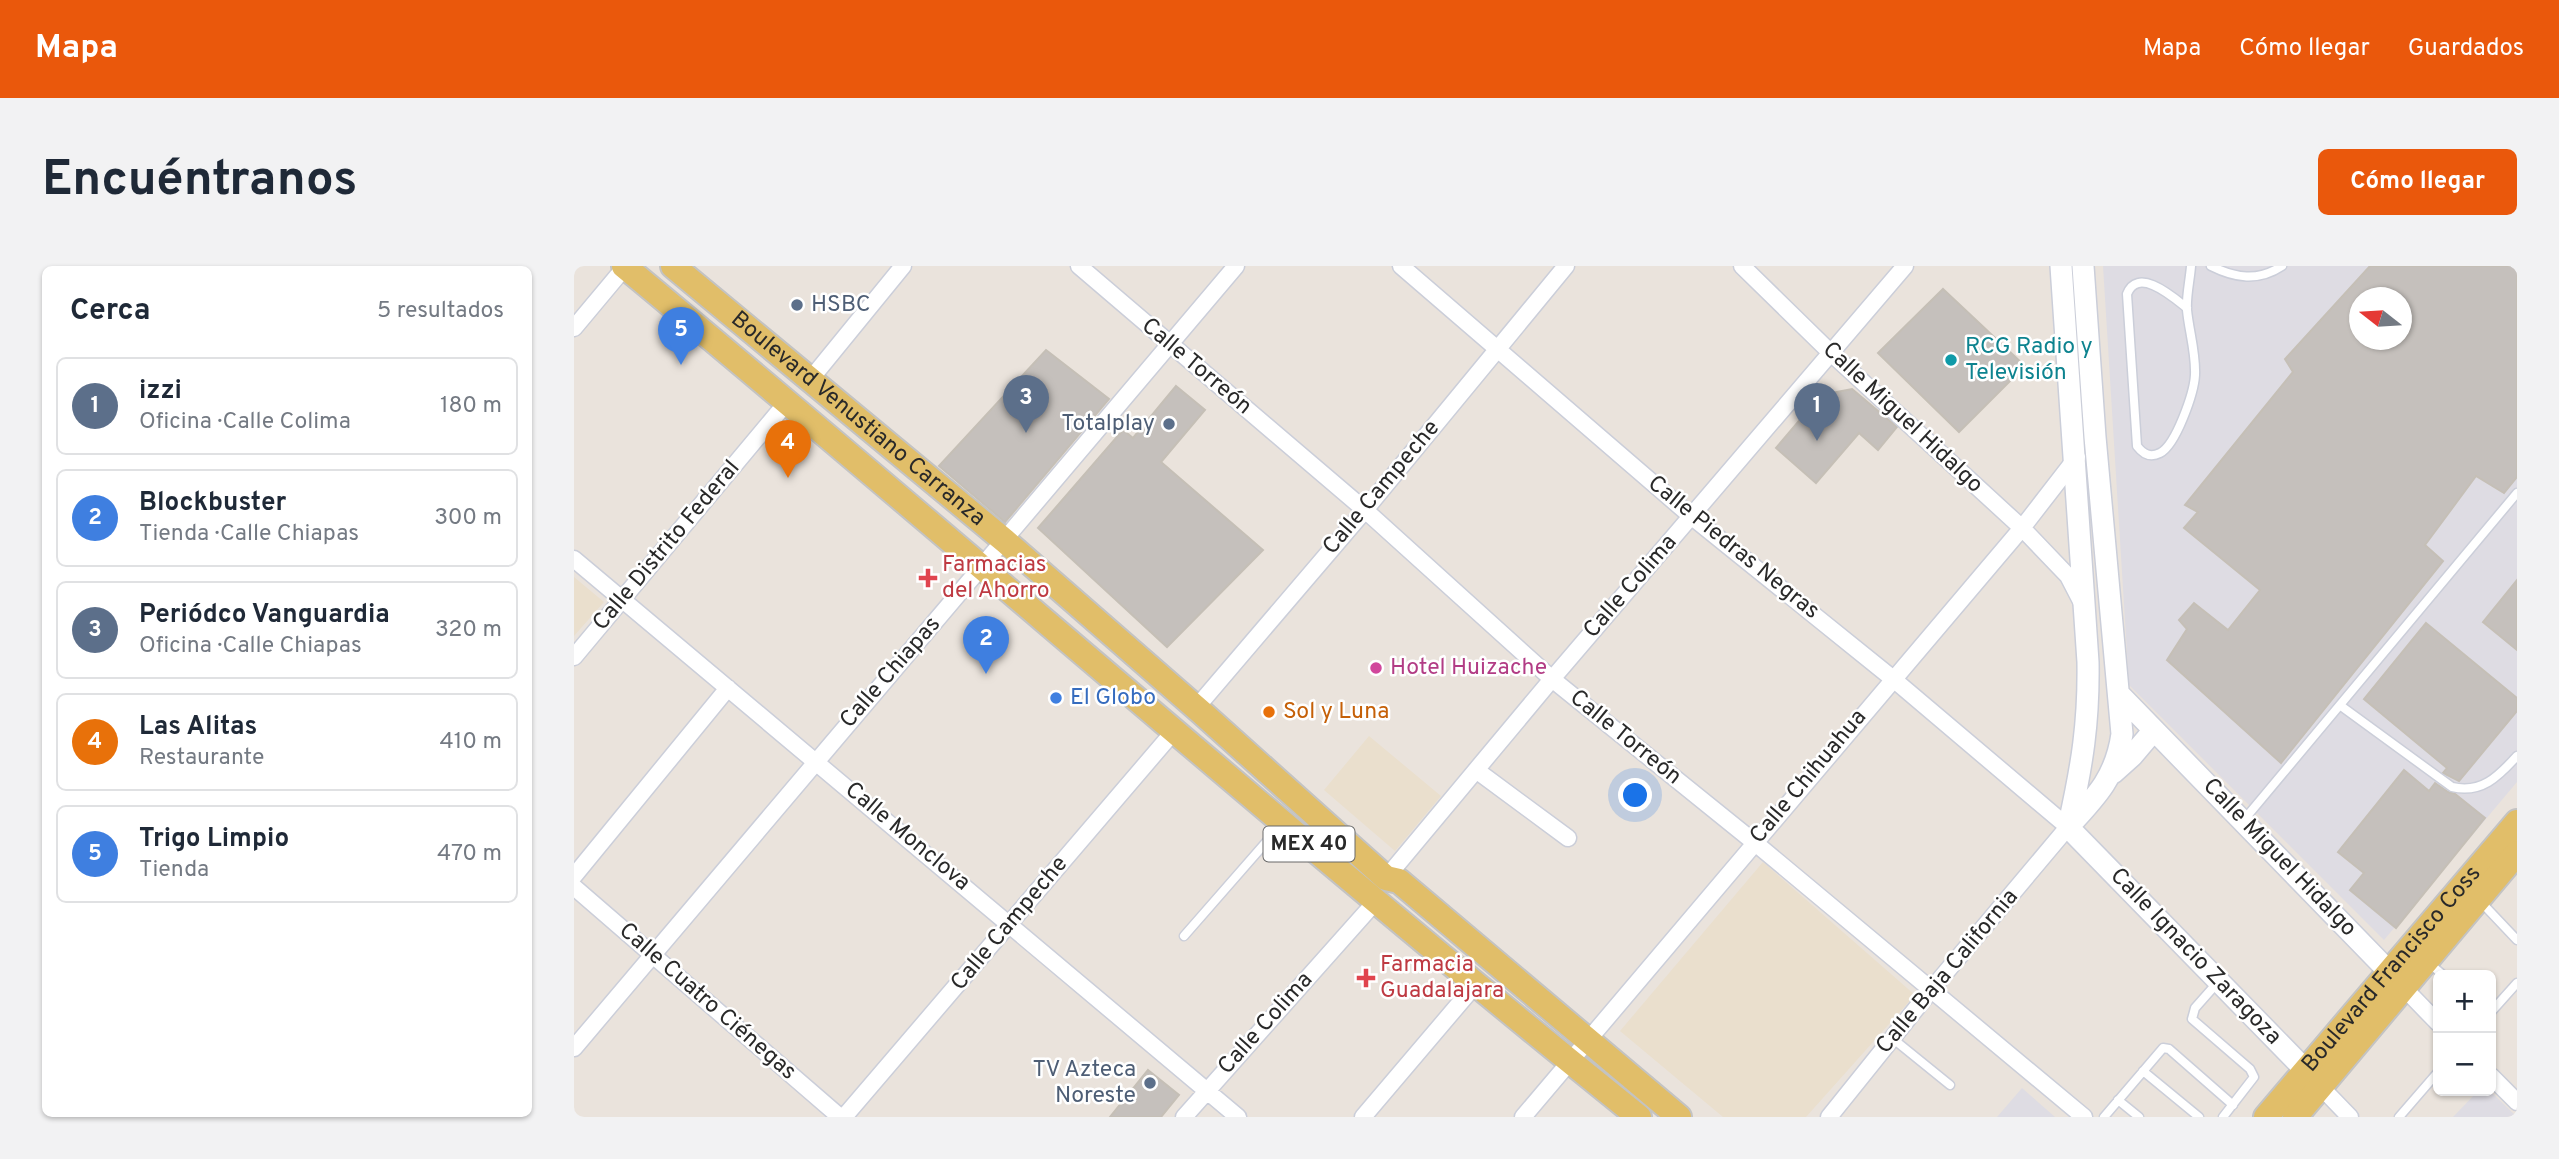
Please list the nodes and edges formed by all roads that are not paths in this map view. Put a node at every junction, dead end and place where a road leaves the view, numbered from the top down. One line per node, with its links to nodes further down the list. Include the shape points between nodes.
1 (624, 266): 17 (street); 22 (main road, Boulevard Venustiano Carranza / MEX 40)
2 (673, 266): 21 (main road, Boulevard Venustiano Carranza / MEX 40)
3 (903, 266): 21 (street)
4 (1079, 266): 18 (street, Calle Torreón)
5 (1236, 266): 18 (street, Calle Chiapas)
6 (1401, 266): 19 (street, Calle Piedras Negras)
7 (1566, 266): 19 (street, Calle Campeche)
8 (1742, 266): 20 (street, Calle Miguel Hidalgo)
9 (1905, 266): 15 (street, Calle Colima)
10 (2060, 266): 24 (main road)
11 (2083, 266): 23 (main road)
12 (2191, 266): 16 (lane)
13 (2211, 266): 14 (lane, via 2246,278)
14 (2282, 266)
15 (1889, 273): 20 (street, Calle Colima)
16 (2187, 309): 16 (lane, via 2193,387 2176,436 2168,447 2151,456 2137,446 2127,294 2136,282 2147,280 2160,285)
17 (574, 328)
18 (1170, 344): 26 (street, Calle Torreón); 29 (street, Calle Chiapas)
19 (1497, 348): 26 (street, Calle Campeche); 27 (street, Calle Piedras Negras)
20 (1830, 353): 27 (street, Calle Colima); 28 (street, Calle Miguel Hidalgo)
21 (810, 380): 29 (main road, Boulevard Venustiano Carranza / MEX 40)
22 (787, 402): 31 (main road, Boulevard Venustiano Carranza / MEX 40); 32 (street, Calle Distrito Federal)
23 (2095, 437): 24 (street, Calle Chihuahua); 34 (main road)
24 (2073, 461): 28 (street, Calle Chihuahua); 33 (main road)
25 (2517, 493): 41 (lane)
26 (1365, 510): 38 (street, Calle Torreón); 42 (street, Calle Campeche)
27 (1691, 516): 37 (street, Calle Piedras Negras); 38 (street, Calle Colima)
28 (2022, 528): 33 (street, Calle Miguel Hidalgo, via 2068,576); 37 (street, Calle Chihuahua)
29 (1005, 541): 31 (street, Calle Chiapas); 42 (main road, Boulevard Venustiano Carranza / MEX 40)
30 (574, 559): 32 (street, Calle Monclova)
31 (983, 566): 43 (main road, Boulevard Venustiano Carranza / MEX 40); 46 (street, Calle Chiapas)
32 (621, 601): 36 (street, Calle Distrito Federal); 39 (street, Calle Monclova)
33 (2083, 606): 35 (main road)
34 (2114, 645): 35 (main road); 40 (main road)
35 (2087, 647): 52 (main road, via 2089,710 2083,764)
36 (574, 657)
37 (1892, 678): 52 (street, Calle Piedras Negras); 54 (street, Calle Chihuahua)
38 (1552, 679): 47 (street, Calle Colima); 54 (street, Calle Torreón)
39 (729, 688): 46 (street, Calle Monclova); 56 (street)
40 (2119, 694): 44 (main road, Calle Miguel Hidalgo); 48 (main road, via 2122,734)
41 (2341, 706): 45 (lane, via 2452,787 2477,789); 49 (lane)
42 (1196, 708): 58 (main road, Boulevard Venustiano Carranza / MEX 40)
43 (1175, 730): 51 (main road, Boulevard Venustiano Carranza / MEX 40); 60 (street, Calle Campeche)
44 (2154, 730): 48 (main road); 49 (main road, Calle Miguel Hidalgo)
45 (2517, 756)
46 (816, 761): 60 (street, Calle Monclova); 63 (street, Calle Chiapas)
47 (1476, 770): 53 (street); 58 (street, Calle Colima)
48 (2112, 775): 52 (main road)
49 (2243, 822): 65 (main road, Calle Miguel Hidalgo)
50 (2517, 822): 59 (main road, Boulevard Francisco Coss)
51 (1283, 823): 58 (main road, Boulevard Venustiano Carranza / MEX 40); 61 (lane)
52 (2068, 827): 66 (main road, Calle Ignacio Zaragoza); 69 (street, Calle Baja California)
53 (1568, 838)
54 (1754, 842): 69 (street, Calle Torreón); 73 (street, Calle Chihuahua)
55 (2517, 853): 59 (main road, Boulevard Francisco Coss)
56 (574, 876)
57 (574, 887): 63 (street, Calle Cuatro Ciénegas)
58 (1382, 889): 68 (main road, Boulevard Venustiano Carranza / MEX 40); 73 (main road, Boulevard Venustiano Carranza / MEX 40, via 1399,881); 81 (street, Calle Colima)
59 (2471, 892): 62 (lane); 64 (main road, Boulevard Francisco Coss); 65 (main road, Boulevard Francisco Coss)
60 (1009, 923): 81 (street, Calle Monclova); 85 (street, Calle Campeche)
61 (1184, 936)
62 (2517, 940)
63 (654, 955): 74 (street, Calle Chiapas); 85 (street, Calle Cuatro Ciénegas)
64 (2435, 968): 65 (main road, Boulevard Francisco Coss)
65 (2397, 980): 71 (street, Calle Miguel Hidalgo); 78 (main road, Boulevard Francisco Coss)
66 (2219, 981): 78 (main road, Calle Ignacio Zaragoza); 84 (lane, via 2195,1008 2192,1019 2253,1073 2252,1083)
67 (2517, 983): 70 (lane)
68 (1476, 984): 75 (main road, Boulevard Venustiano Carranza / MEX 40); 88 (street)
69 (1931, 990): 72 (street, Calle Baja California); 93 (street, Calle Torreón)
70 (2496, 1006)
71 (2433, 1018)
72 (1892, 1038): 80 (lane); 92 (street, Calle Baja California)
73 (1587, 1042): 75 (street, Calle Chihuahua); 91 (main road, Boulevard Venustiano Carranza / MEX 40)
74 (574, 1048)
75 (1570, 1062): 89 (street, Calle Chihuahua); 90 (main road, Boulevard Venustiano Carranza / MEX 40)
76 (2143, 1071): 82 (lane); 84 (lane, via 2165,1048); 96 (lane)
77 (2433, 1078): 101 (lane)
78 (2313, 1079): 98 (main road, Boulevard Francisco Coss); 99 (main road, Boulevard Francisco Coss); 100 (street, Calle Ignacio Zaragoza)
79 (2496, 1081): 83 (street)
80 (1951, 1085)
81 (1207, 1090): 86 (street, Calle Colima); 87 (street, Calle Monclova)
82 (2118, 1100): 94 (lane); 95 (lane)
83 (2517, 1102)
84 (2234, 1105): 97 (lane)
85 (842, 1117)
86 (1184, 1117)
87 (1238, 1117)
88 (1363, 1117)
89 (1523, 1117)
90 (1639, 1117)
91 (1679, 1117)
92 (1829, 1117)
93 (2084, 1117)
94 (2104, 1117)
95 (2139, 1117)
96 (2199, 1117)
97 (2223, 1117)
98 (2266, 1117)
99 (2295, 1117)
100 (2350, 1117)
101 (2399, 1117)

